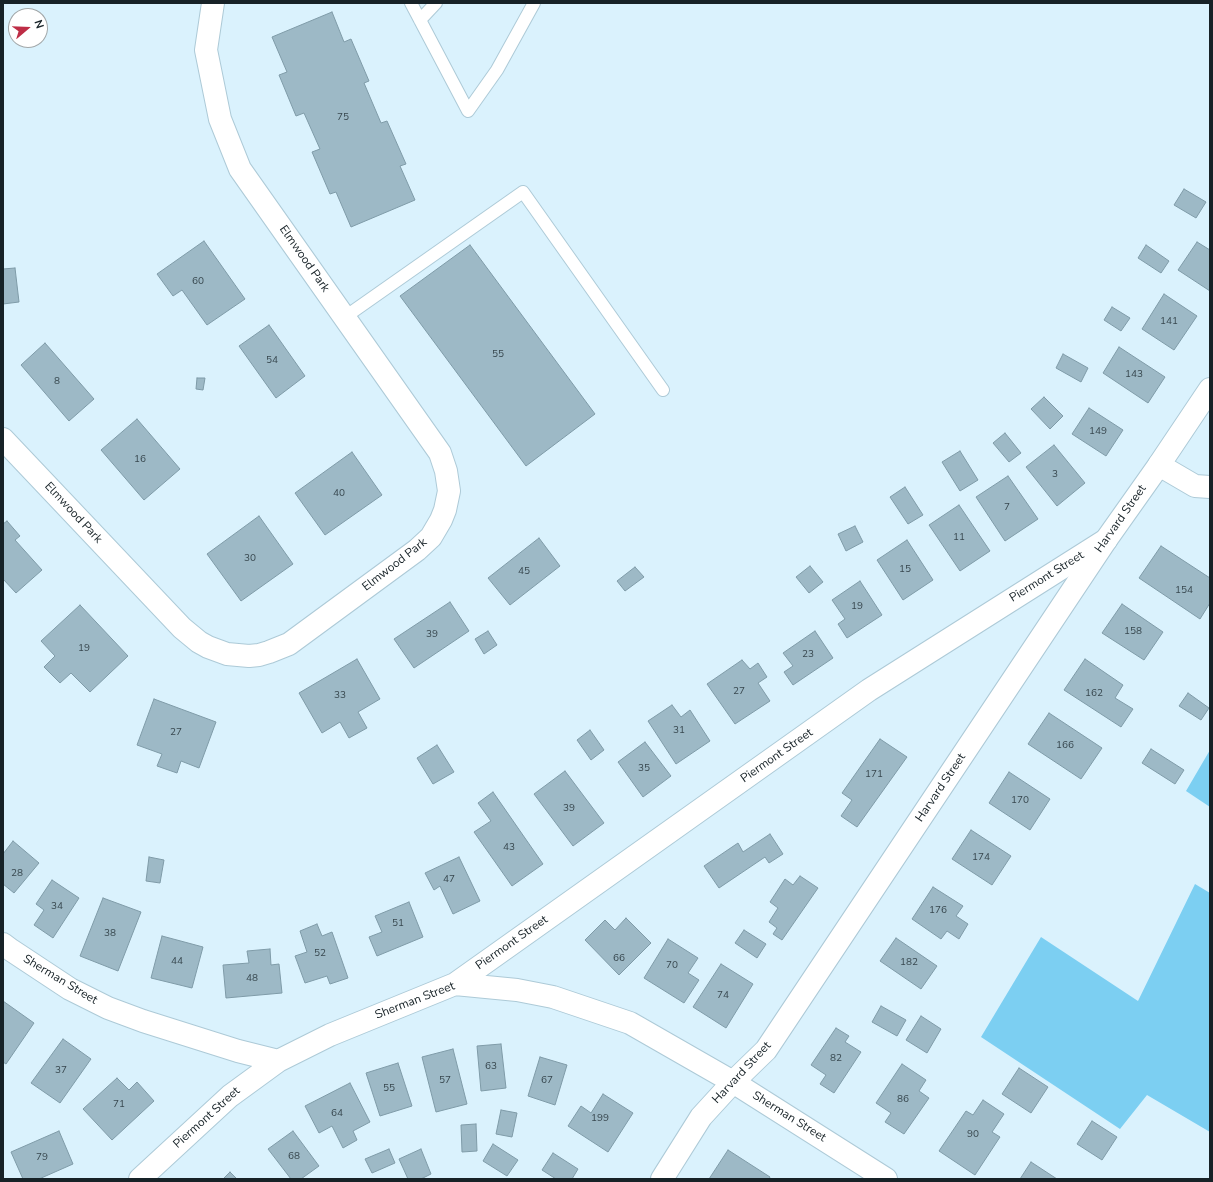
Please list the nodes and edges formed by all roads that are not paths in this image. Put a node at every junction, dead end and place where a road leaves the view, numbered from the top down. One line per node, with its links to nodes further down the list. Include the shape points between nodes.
1 (213, 3): 6 (street, Elmwood Park, via 206,50 220,120 240,169)
2 (411, 3): 5 (lane)
3 (436, 3): 5 (lane)
4 (534, 3): 5 (lane, via 497,70 468,111)
5 (420, 20)
6 (345, 317): 8 (lane, via 523,192); 9 (street, Elmwood Park, via 440,453 449,491 445,510 437,528 424,544 298,639 279,649 249,656 208,647 194,639)
7 (1210, 389): 10 (street, Harvard Street)
8 (663, 390)
9 (3, 439)
10 (1159, 465): 11 (street, via 1195,486); 12 (street, Harvard Street)
11 (1210, 487)
12 (1106, 540): 14 (street, Piermont Street, via 869,690); 16 (street, Harvard Street, via 766,1050)
13 (3, 944): 15 (street, Sherman Street, via 70,989 108,1008)
14 (455, 984): 15 (street, Sherman Street, via 330,1035); 16 (street, Sherman Street, via 516,990 553,997 630,1023)
15 (278, 1061): 17 (street, Piermont Street, via 230,1096)
16 (733, 1082): 18 (street, Harvard Street, via 701,1117); 19 (street, Sherman Street)
17 (140, 1179)
18 (662, 1179)
19 (886, 1179)

